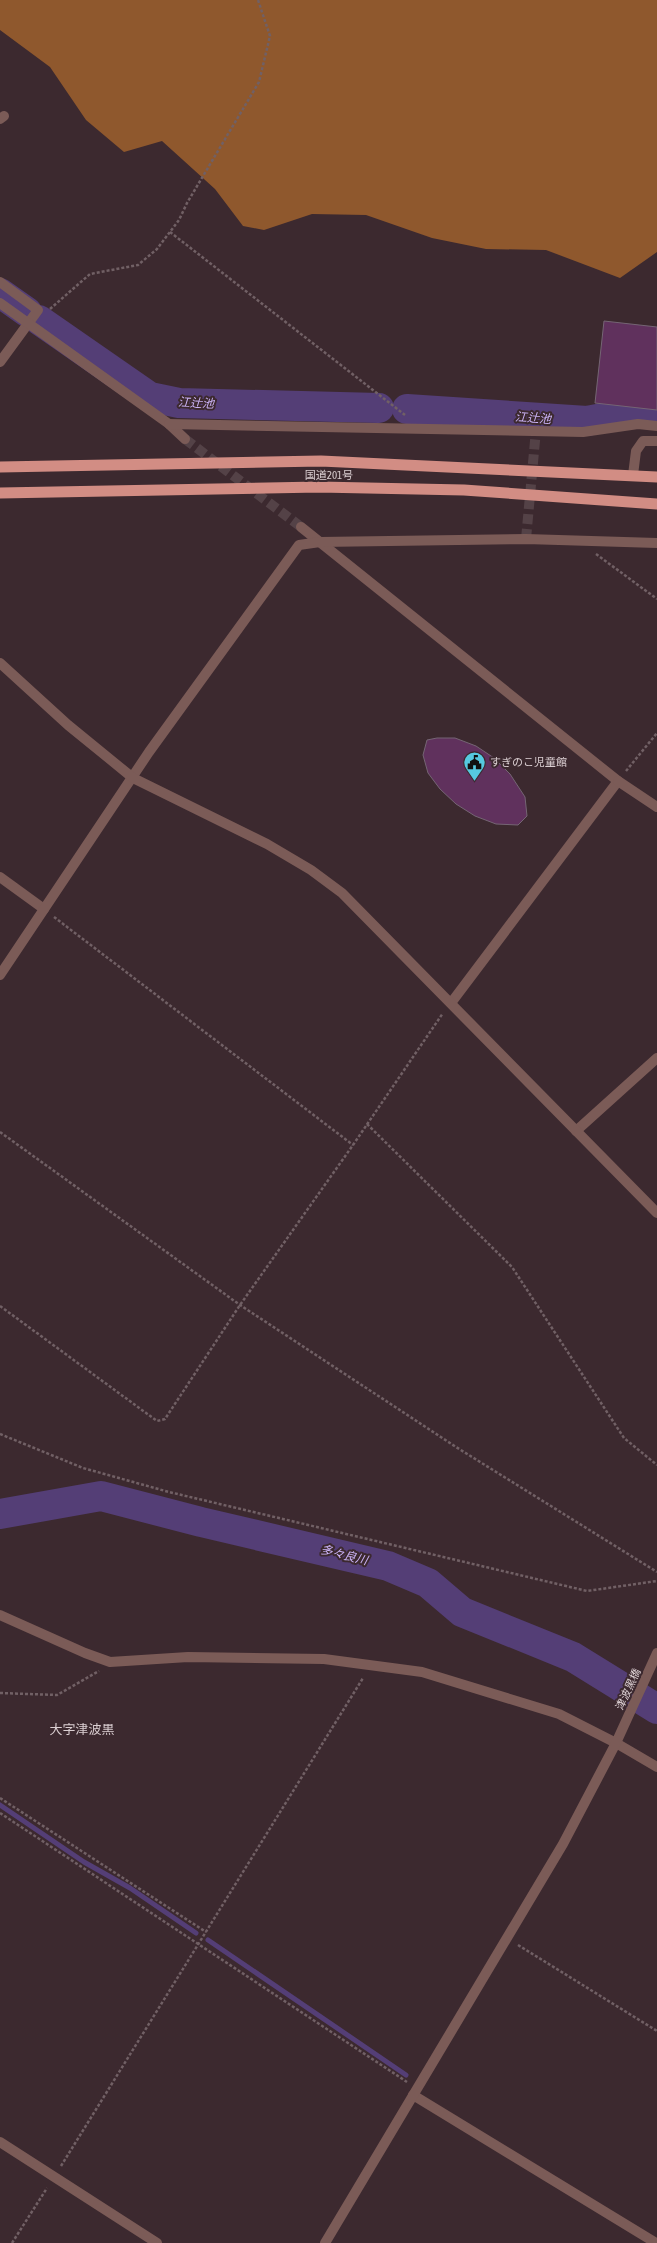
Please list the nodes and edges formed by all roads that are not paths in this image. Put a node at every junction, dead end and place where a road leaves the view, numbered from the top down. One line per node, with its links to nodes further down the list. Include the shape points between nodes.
1 (0, 282): 3 (street, via 38,310)
2 (0, 303): 3 (street)
3 (29, 322): 4 (street); 5 (street)
4 (0, 362)
5 (169, 424): 6 (street, via 583,432 638,424); 7 (street)
6 (657, 426)
7 (185, 439)
8 (657, 441): 10 (street, via 643,441 636,451)
9 (0, 467): 10 (highway, 国道201号, via 321,462)
10 (633, 475): 11 (highway, 国道201号)
11 (657, 477)
12 (0, 493): 13 (highway, 国道201号, via 334,488 464,490)
13 (657, 504)
14 (301, 527): 15 (street)
15 (320, 542): 16 (street, via 526,539); 18 (street, via 299,545 149,752); 19 (street)
16 (657, 543)
17 (0, 663): 18 (street, via 68,725)
18 (133, 778): 22 (street); 24 (street, via 267,844 310,870 342,893)
19 (618, 781): 20 (street); 24 (street)
20 (657, 807)
21 (0, 877): 22 (street)
22 (44, 909): 23 (street)
23 (0, 975)
24 (451, 1003): 26 (street)
25 (657, 1058): 26 (street)
26 (576, 1131): 27 (street)
27 (657, 1213)
28 (0, 1615): 30 (street, via 110,1662 188,1657 302,1658 422,1672 559,1714)
29 (657, 1653): 30 (street, 津波黒橋)
30 (618, 1738): 31 (street); 32 (street, 津波黒橋, via 563,1844)
31 (657, 1767)
32 (415, 2092): 34 (street); 36 (street, 津波黒橋)
33 (0, 2142): 35 (street)
34 (656, 2241)
35 (157, 2243)
36 (325, 2243)

